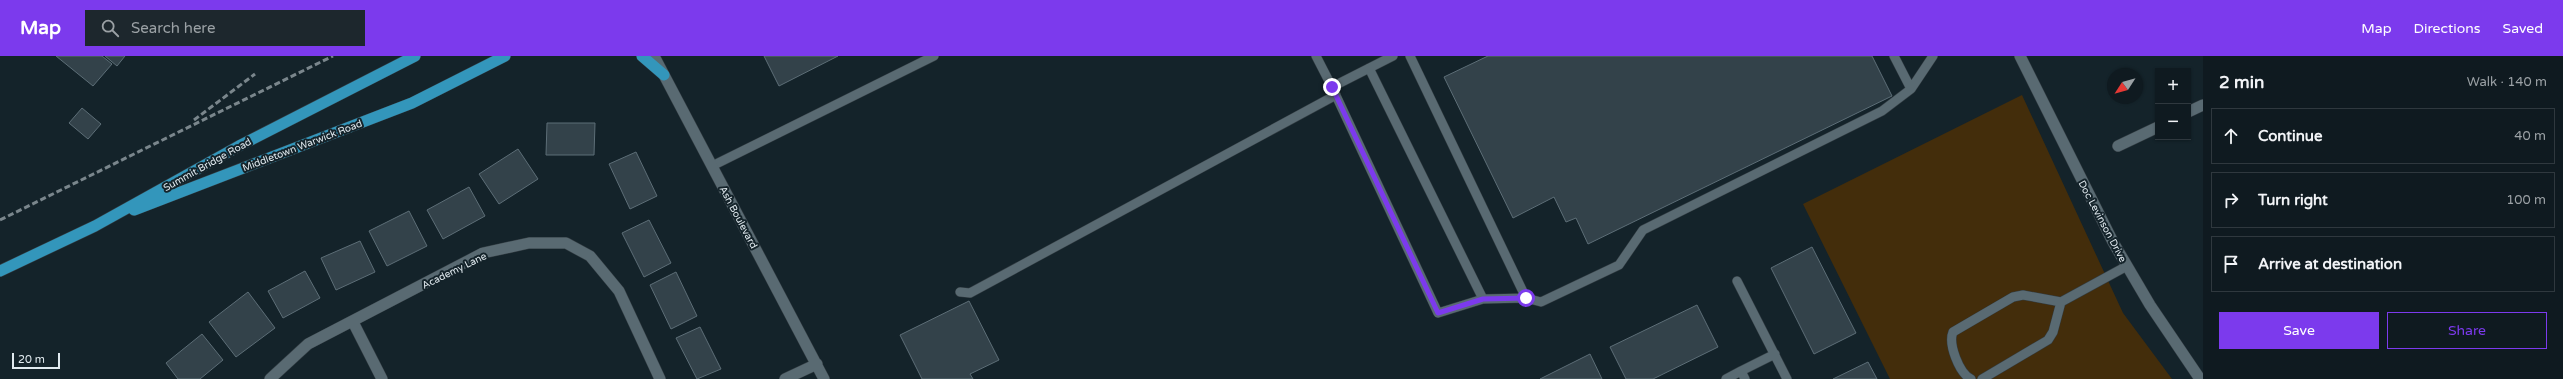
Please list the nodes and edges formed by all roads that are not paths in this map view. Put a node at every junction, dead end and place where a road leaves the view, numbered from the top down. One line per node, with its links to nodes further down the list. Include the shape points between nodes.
1 (415, 56): 21 (main road, Summit Bridge Road, via 239,146)
2 (505, 56): 21 (main road, Middletown Warwick Road, via 412,103)
3 (642, 56): 13 (main road)
4 (654, 56): 13 (street, Ash Boulevard)
5 (934, 56): 20 (lane)
6 (1316, 56): 15 (lane)
7 (1393, 56): 12 (lane)
8 (1410, 56): 26 (lane)
9 (1894, 56): 14 (lane)
10 (1933, 56): 14 (lane)
11 (2020, 56): 22 (street, Doc Levinson Drive, via 2112,242)
12 (1369, 68): 15 (lane); 27 (lane)
13 (664, 75): 20 (street, Ash Boulevard)
14 (1911, 89): 26 (lane, via 1882,111 1643,230 1619,265 1541,302)
15 (1334, 91): 25 (lane, via 970,293); 27 (lane, via 1438,313)
16 (2203, 105): 17 (street)
17 (2191, 111)
18 (2155, 128): 19 (street)
19 (2118, 146)
20 (712, 166): 31 (street, Ash Boulevard)
21 (95, 226): 23 (main road, Summit Bridge Road)
22 (2127, 266): 28 (lane); 42 (street, Doc Levinson Drive)
23 (0, 271)
24 (1737, 281): 30 (lane)
25 (960, 292)
26 (1526, 298): 27 (lane)
27 (1483, 299)
28 (2061, 302): 40 (lane, via 2023,295 2013,297 1953,332 1950,340 1951,350); 41 (lane, via 2053,332 2048,340)
29 (353, 322): 33 (street, Academy Lane, via 308,344); 34 (street); 35 (street, Academy Lane, via 484,253 529,243 566,243 590,256 619,291)
30 (1775, 354): 32 (lane); 39 (lane)
31 (816, 364): 36 (street); 37 (street, Ash Boulevard)
32 (1743, 375): 38 (lane)
33 (270, 379)
34 (382, 379)
35 (660, 379)
36 (785, 379)
37 (824, 379)
38 (1726, 379)
39 (1787, 379)
40 (1971, 379)
41 (1982, 379)
42 (2200, 379)

